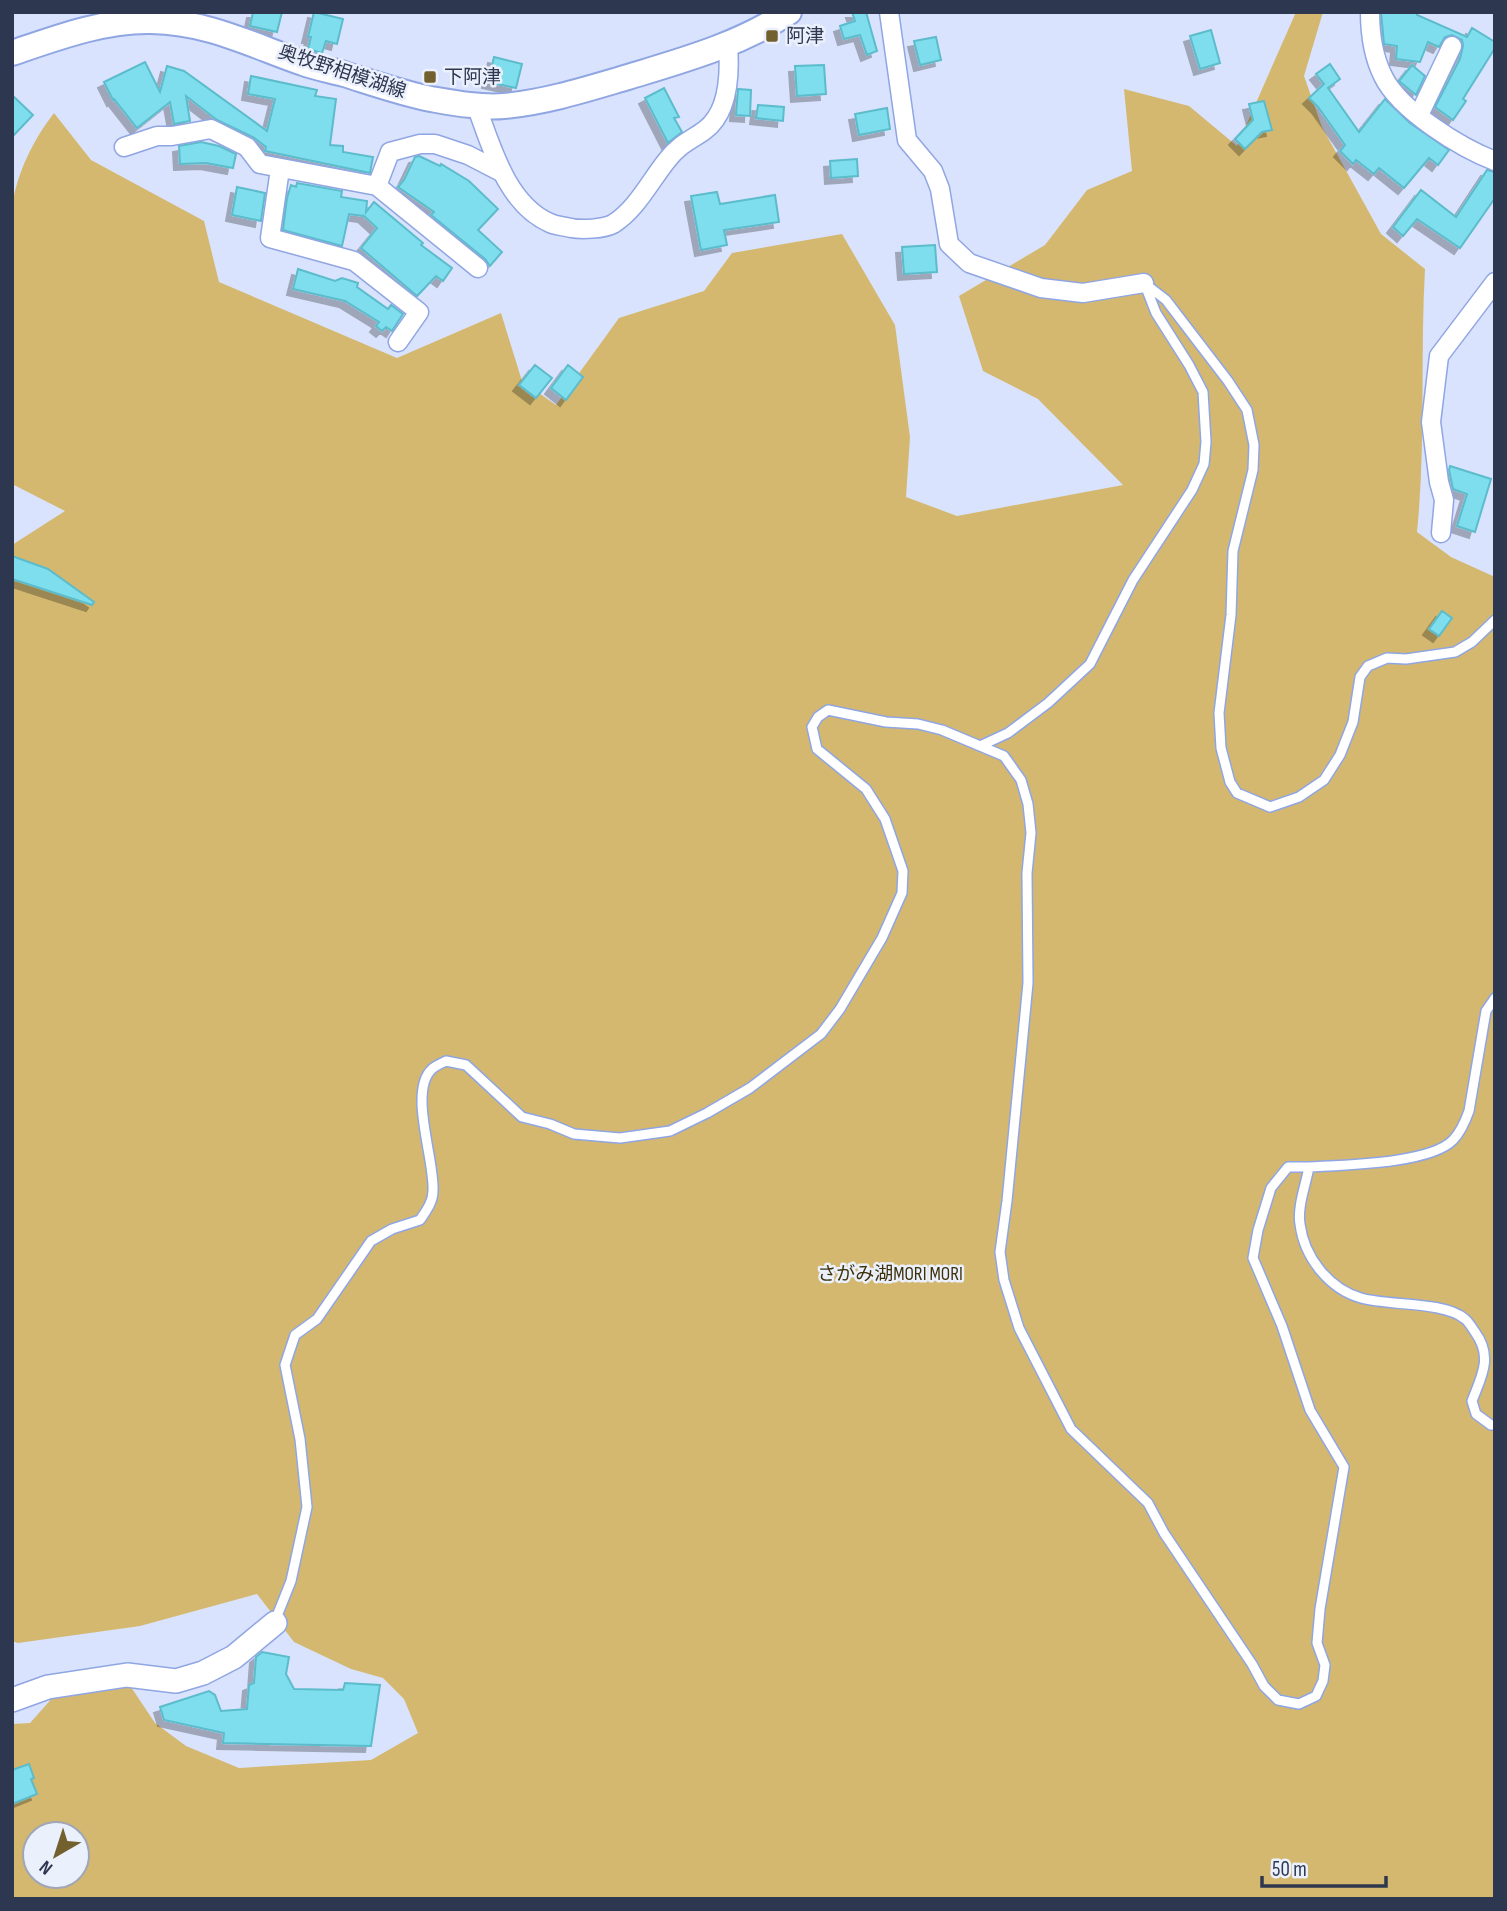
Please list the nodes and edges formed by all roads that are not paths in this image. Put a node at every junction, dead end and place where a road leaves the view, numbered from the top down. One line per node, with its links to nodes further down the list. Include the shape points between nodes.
1 (789, 12): 4 (main road, 奥牧野相模湖線)
2 (889, 12): 16 (street, via 907,140 933,171 948,244 968,263 1041,288 1083,293)
3 (1370, 12): 8 (street, via 1374,52 1383,78)
4 (728, 46): 7 (main road, 奥牧野相模湖線, via 549,100); 12 (street, via 721,110 706,129 685,141 611,225 579,229 550,223 527,208)
5 (1452, 46): 8 (street)
6 (12, 52): 7 (main road, 奥牧野相模湖線, via 116,24 177,23 225,33 304,64 402,93)
7 (476, 104): 12 (street)
8 (1419, 115): 10 (street)
9 (124, 147): 11 (street, via 157,136 211,129 247,146 260,164)
10 (1495, 161)
11 (280, 169): 13 (street); 17 (street, via 270,238 354,261 419,312)
12 (500, 172): 13 (street, via 452,148 419,144 390,152)
13 (377, 186): 14 (street)
14 (478, 268)
15 (1495, 282): 18 (street, via 1439,356 1431,422 1444,500)
16 (1144, 283): 19 (lane, via 1166,300 1228,381 1247,410 1254,445 1253,470 1233,551 1231,615 1219,713 1221,748 1237,793 1270,807 1299,797 1324,780 1340,755 1353,722 1360,677 1368,666 1387,658 1455,652); 20 (lane, via 1156,313 1203,392 1204,464 1133,580 1090,664 1008,733)
17 (398, 342)
18 (1441, 533)
19 (1495, 620)
20 (980, 746): 22 (lane, via 1004,756 1021,780 1031,833 1028,983 1000,1252 1019,1328 1072,1429 1148,1503 1264,1686 1278,1700 1299,1704 1316,1696 1324,1681 1325,1665 1317,1643 1320,1609 1344,1467 1310,1410 1253,1258 1271,1188 1288,1167); 24 (lane, via 918,724 828,710 818,717 812,727 817,749 866,789 885,819 903,871 902,893 882,938 821,1034 707,1113 670,1131 620,1138 574,1134 522,1117 466,1066 446,1061 431,1070 421,1094 433,1192 430,1205 420,1220 392,1229 363,1249 317,1319 295,1335 285,1365 307,1507)
21 (1495, 998): 22 (lane, via 1486,1011 1469,1111 1451,1142 1425,1154 1378,1163)
22 (1309, 1167): 23 (lane, via 1299,1222 1304,1243 1322,1274 1361,1298 1442,1309 1464,1318 1481,1340 1486,1356 1472,1401 1476,1414)
23 (1495, 1425)
24 (275, 1623): 25 (street, via 234,1657 177,1681 128,1675 48,1688)
25 (12, 1700)

